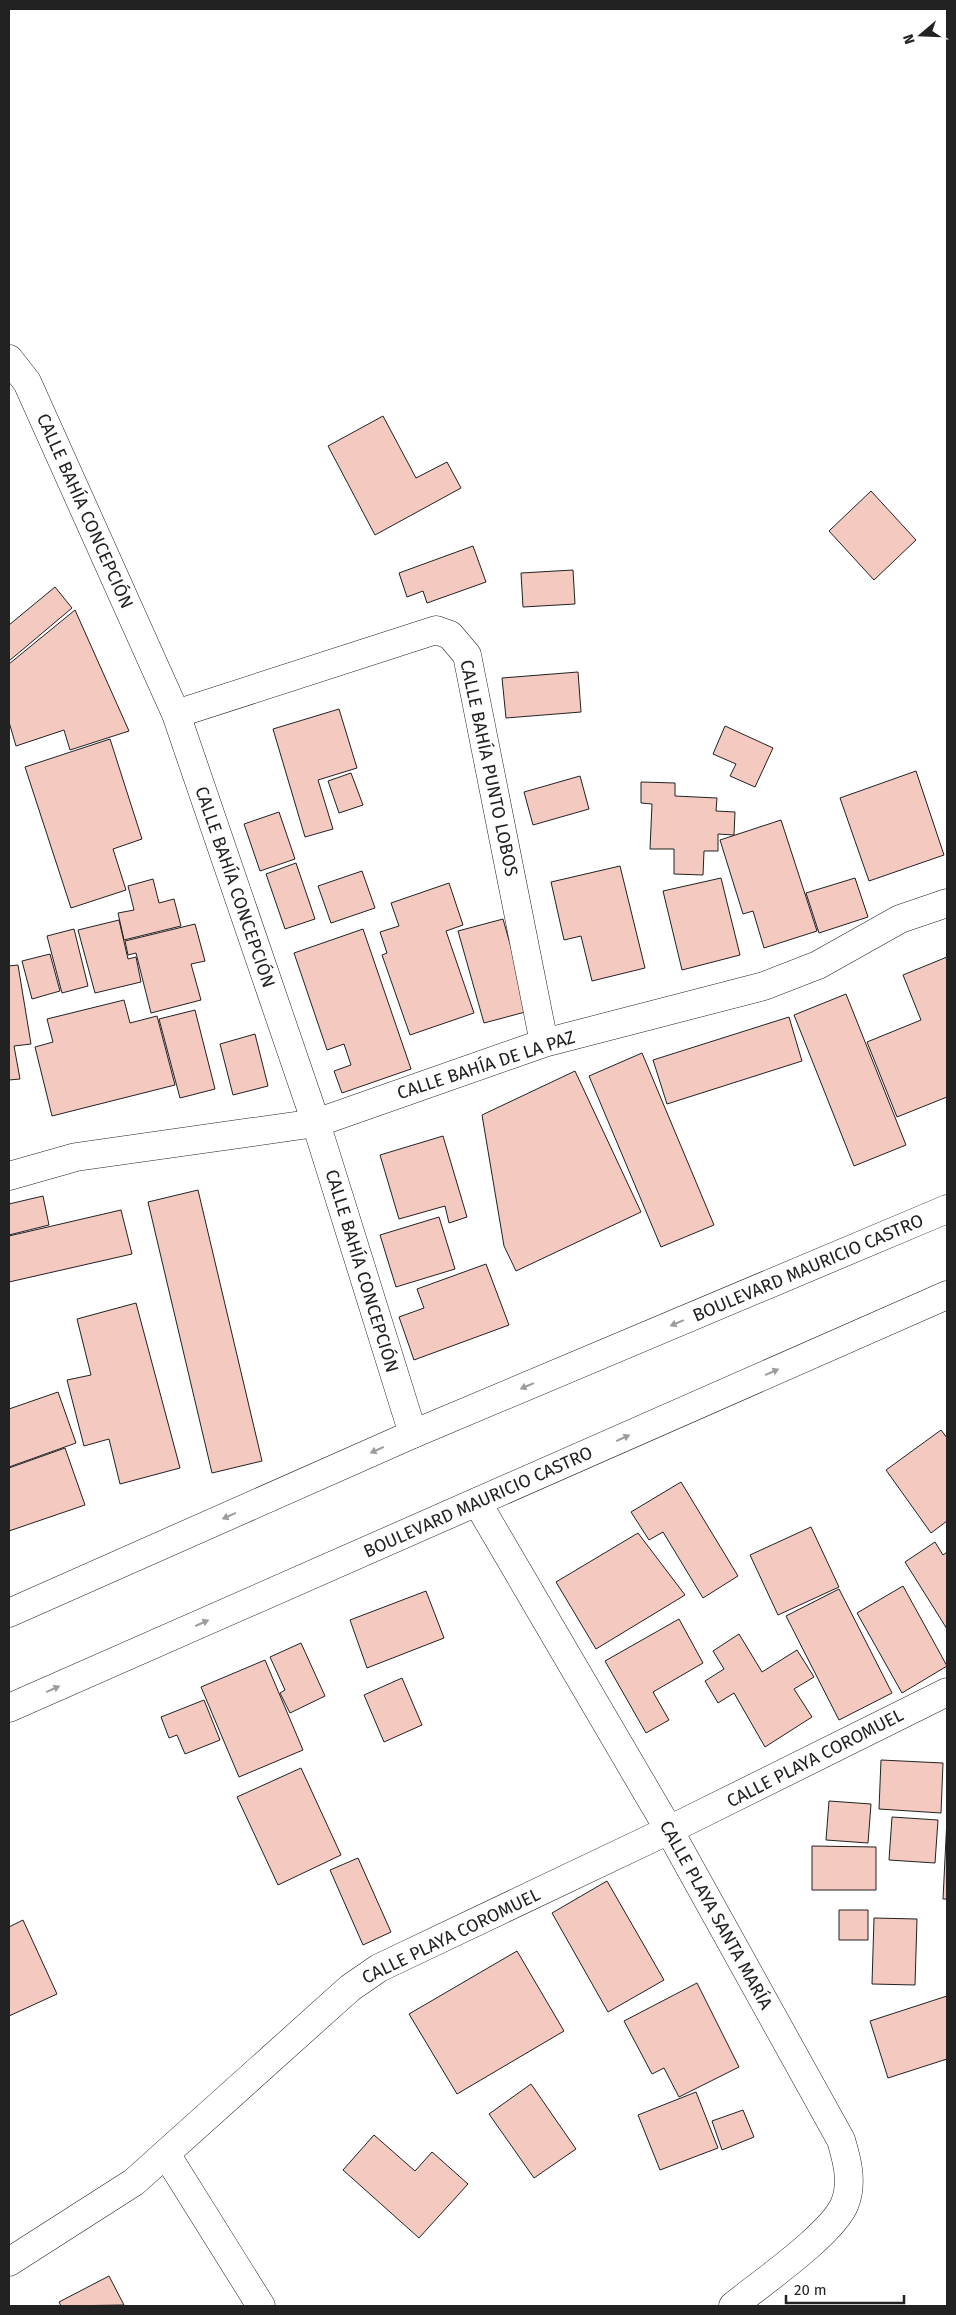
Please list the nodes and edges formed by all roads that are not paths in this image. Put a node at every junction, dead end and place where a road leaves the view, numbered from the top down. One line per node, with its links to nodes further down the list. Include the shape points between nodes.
1 (9, 359): 2 (street, CALLE BAHÍA CONCEPCIÓN, via 27,382)
2 (176, 714): 4 (street, CALLE BAHÍA PUNTO LOBOS, via 436,630 450,635 467,655); 5 (street, CALLE BAHÍA CONCEPCIÓN)
3 (947, 903): 4 (street, CALLE BAHÍA DE LA PAZ, via 900,920 818,965 764,986)
4 (544, 1043): 5 (street, CALLE BAHÍA DE LA PAZ)
5 (316, 1123): 6 (street, CALLE BAHÍA DE LA PAZ, via 76,1157); 9 (street, CALLE BAHÍA CONCEPCIÓN)
6 (9, 1176)
7 (947, 1209): 9 (street, BOULEVARD MAURICIO CASTRO, one-way to 9)
8 (947, 1295): 10 (street, BOULEVARD MAURICIO CASTRO, one-way to 8)
9 (414, 1434): 11 (street, BOULEVARD MAURICIO CASTRO, one-way to 11)
10 (478, 1502): 13 (street, BOULEVARD MAURICIO CASTRO, one-way to 10); 14 (street, CALLE PLAYA SANTA MARÍA)
11 (9, 1613)
12 (947, 1692): 14 (street, CALLE PLAYA COROMUEL)
13 (9, 1708)
14 (669, 1830): 15 (street, CALLE PLAYA COROMUEL, via 379,1968 350,1988); 18 (street, CALLE PLAYA SANTA MARÍA, via 841,2140 850,2172 845,2203 831,2226)
15 (166, 2154): 16 (street, CALLE PLAYA COROMUEL, via 134,2182); 17 (street)
16 (9, 2262)
17 (262, 2306)
18 (733, 2306)

